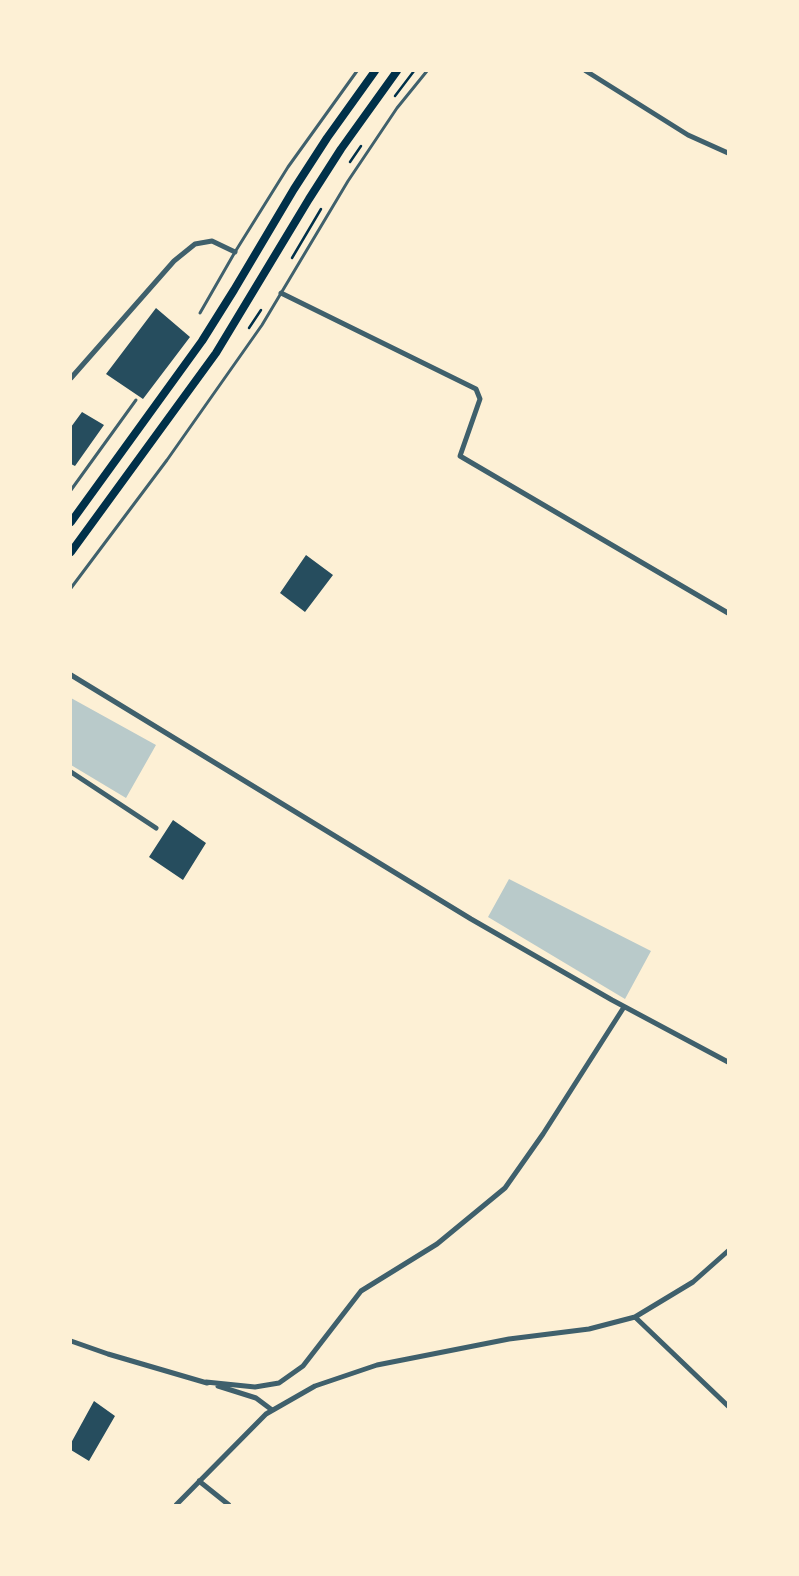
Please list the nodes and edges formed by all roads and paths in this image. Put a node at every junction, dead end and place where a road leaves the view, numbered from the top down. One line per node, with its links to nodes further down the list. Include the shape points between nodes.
1 (357, 71): 7 (lane, via 288,168)
2 (375, 71): 13 (main road, via 294,189 202,341)
3 (397, 71): 14 (main road, via 314,190 216,354)
4 (426, 71): 8 (lane, via 348,181)
5 (586, 71): 6 (street, via 688,135)
6 (728, 153)
7 (235, 252): 9 (lane); 10 (street, via 212,241 195,244 174,261)
8 (281, 293): 15 (lane, via 168,460); 16 (street, via 476,389 480,399 460,456)
9 (200, 313)
10 (71, 378)
11 (136, 400): 12 (lane)
12 (71, 490)
13 (71, 522)
14 (71, 552)
15 (71, 588)
16 (728, 612)
17 (71, 675): 20 (street, via 471,919)
18 (71, 772): 19 (street)
19 (156, 828)
20 (624, 1007): 21 (street); 25 (street, via 505,1188 436,1244 361,1291 303,1366 280,1383 255,1387)
21 (728, 1062)
22 (728, 1251): 23 (street, via 693,1282)
23 (635, 1318): 26 (street); 27 (street, via 377,1366 315,1386)
24 (71, 1341): 25 (street)
25 (206, 1382): 27 (street, via 256,1398)
26 (728, 1406)
27 (272, 1410): 28 (street)
28 (199, 1481): 29 (street); 30 (street)
29 (176, 1505)
30 (229, 1505)

